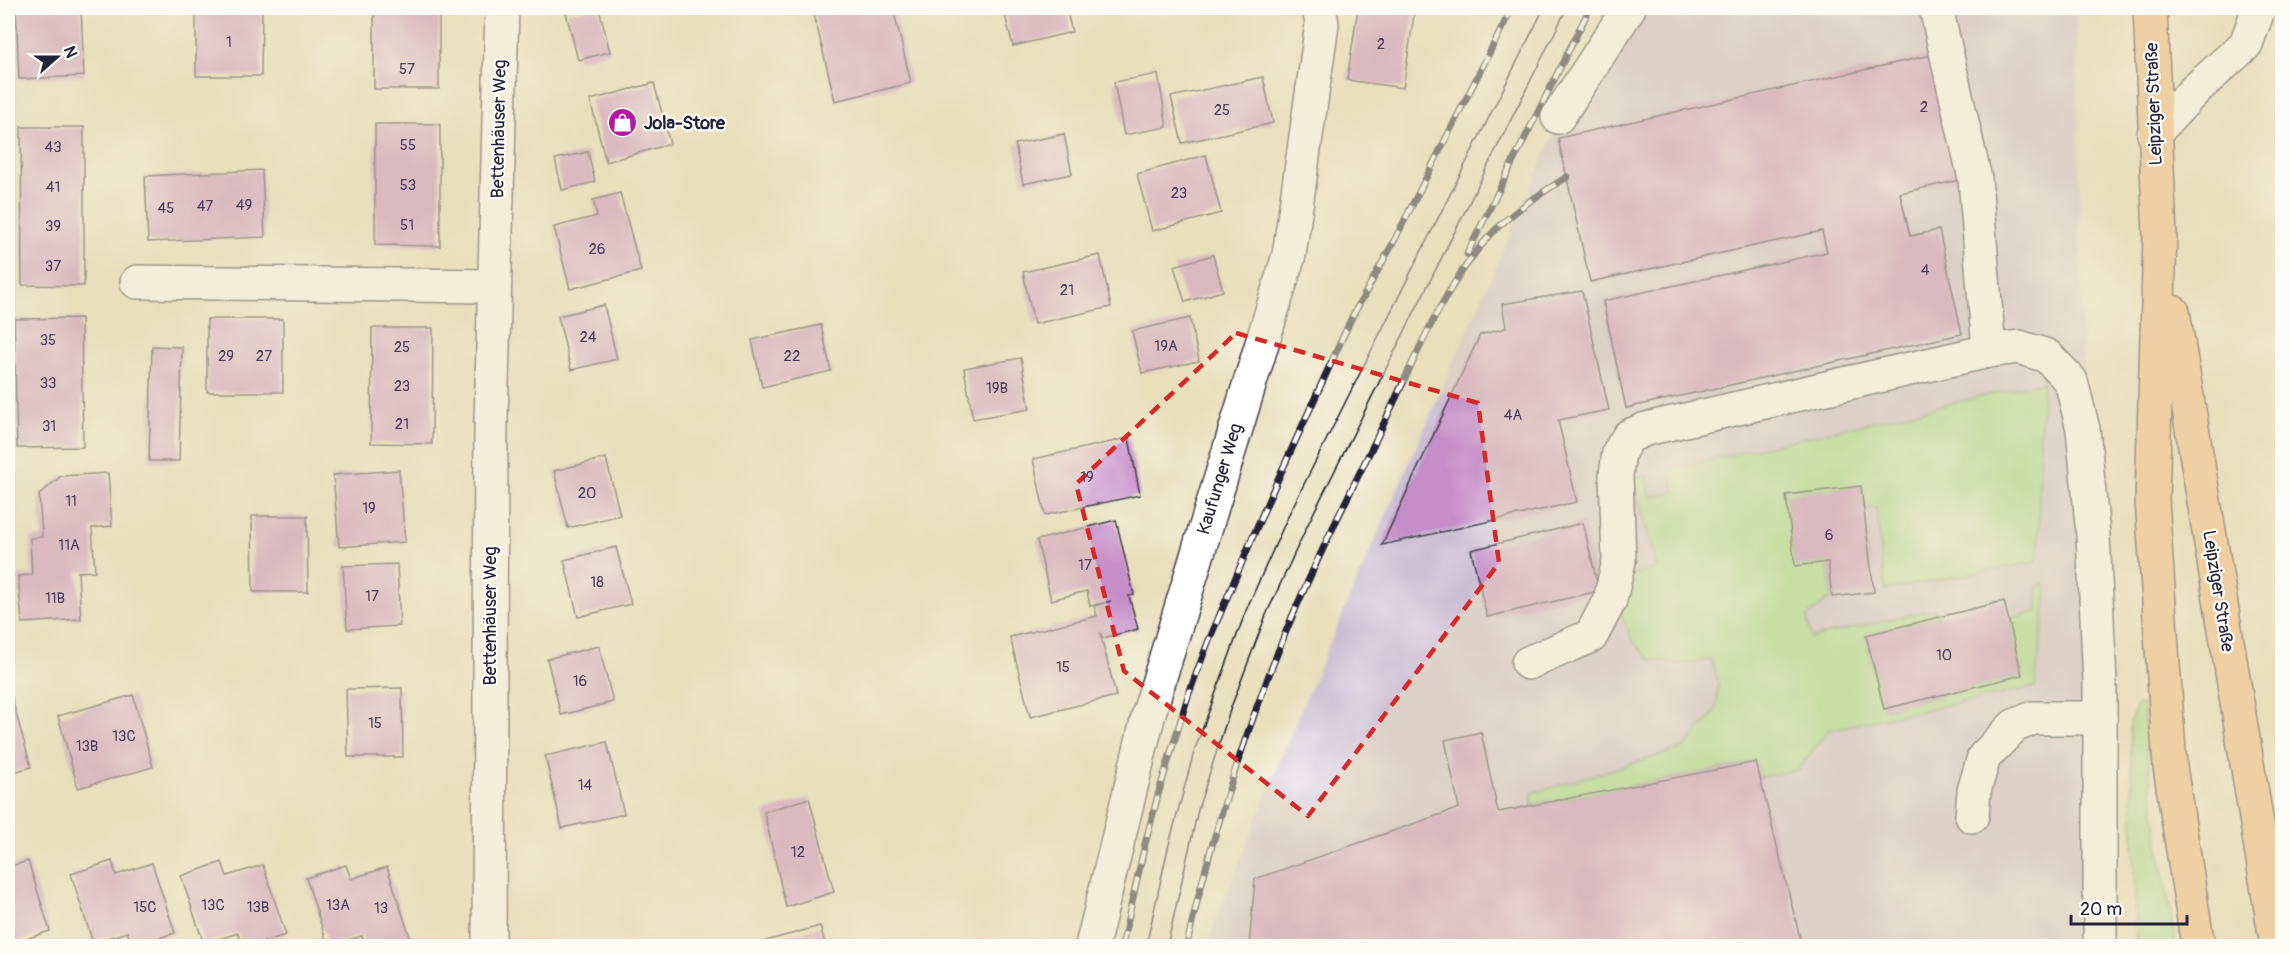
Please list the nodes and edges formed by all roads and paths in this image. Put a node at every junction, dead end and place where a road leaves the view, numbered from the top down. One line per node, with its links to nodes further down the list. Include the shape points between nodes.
1 (502, 8): 11 (street, Bettenhäuser Weg)
2 (1319, 8): 18 (street, Kaufunger Weg, via 1322,24 1289,255 1149,713)
3 (1629, 8): 7 (street)
4 (1936, 8): 12 (street, via 1975,179)
5 (2150, 8): 8 (main road, Leipziger Straße)
6 (2259, 8): 8 (street, via 2246,44)
7 (1558, 117)
8 (2154, 134): 9 (main road, Leipziger Straße)
9 (2160, 236): 16 (main road, Leipziger Straße); 20 (main road, Leipziger Straße, via 2152,500 2170,766)
10 (137, 282): 11 (street)
11 (493, 286): 17 (street, Bettenhäuser Weg)
12 (1989, 351): 13 (street, via 1629,436 1617,463 1619,561 1610,600 1591,636); 14 (street, via 2019,347 2047,356 2071,381 2083,429 2093,535)
13 (1528, 663)
14 (2100, 718): 15 (street, via 2033,718 2014,726 1984,758 1974,791); 19 (street)
15 (1972, 816)
16 (2275, 896): 21 (main road, Leipziger Straße)
17 (489, 946)
18 (1092, 946)
19 (2100, 946)
20 (2198, 946)
21 (2277, 946)

